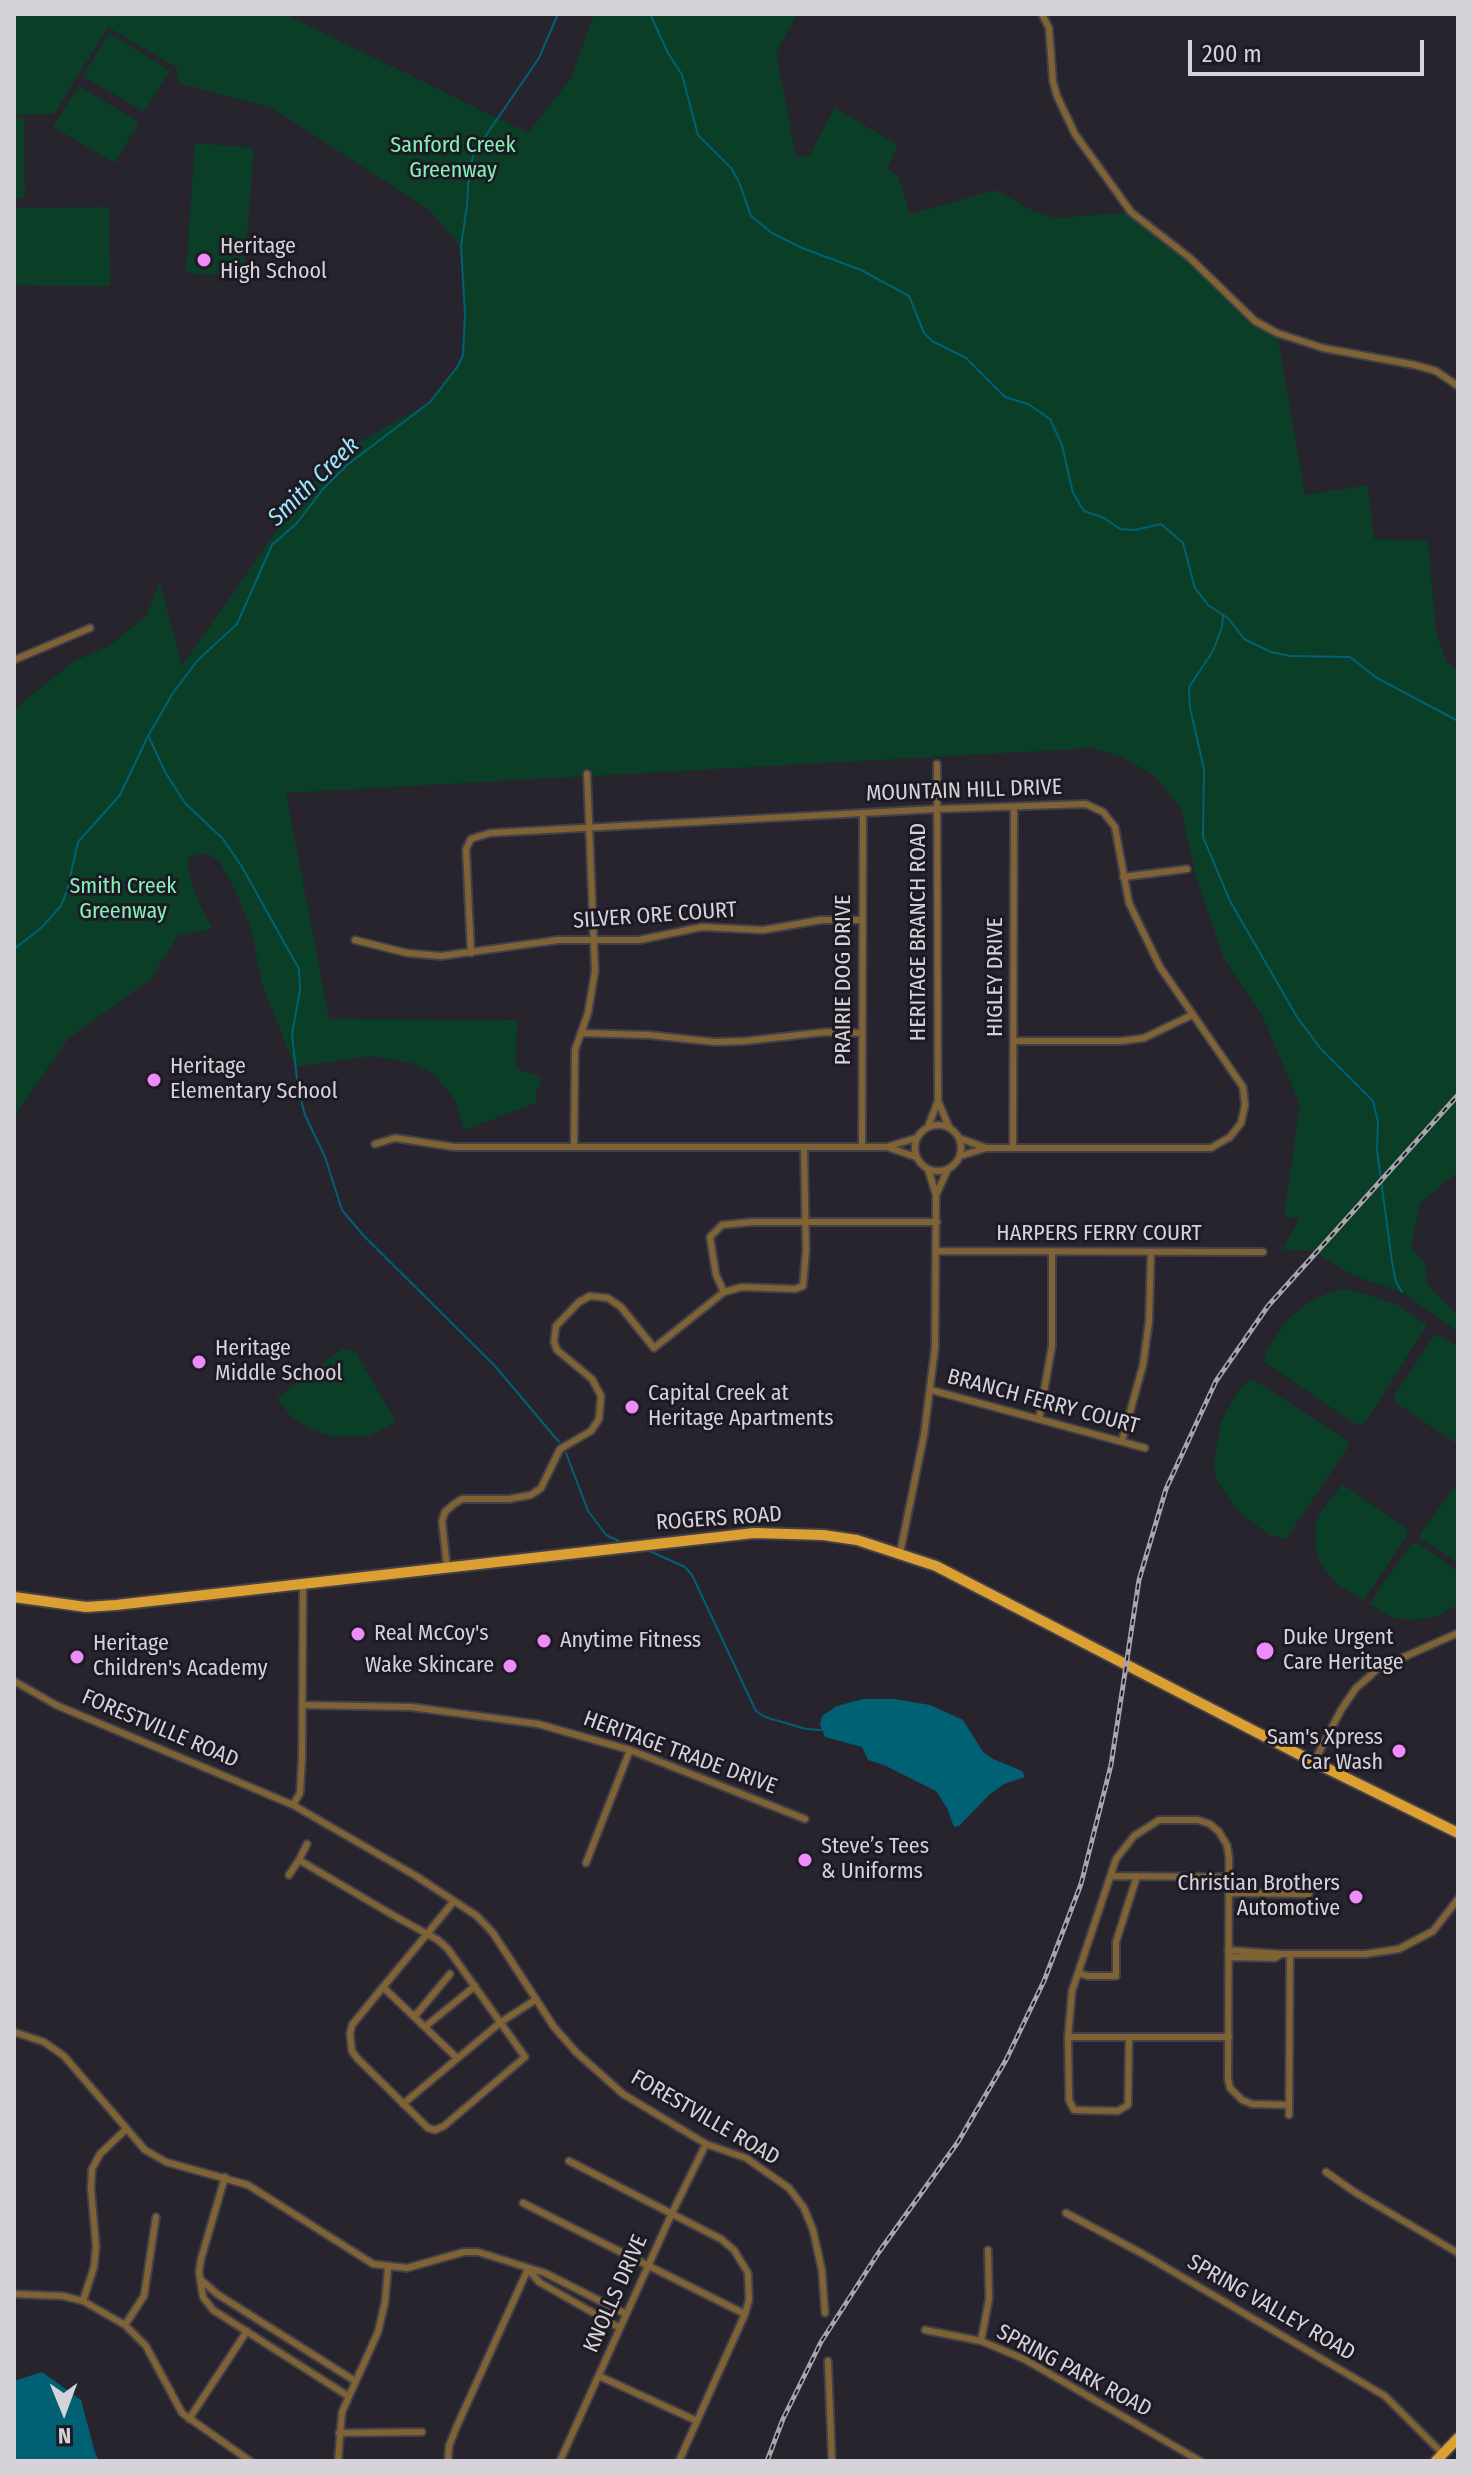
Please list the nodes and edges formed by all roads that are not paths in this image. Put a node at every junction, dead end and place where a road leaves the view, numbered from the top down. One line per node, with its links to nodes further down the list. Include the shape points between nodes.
1 (1042, 14): 2 (street, via 1049,28 1057,96 1075,134 1131,212 1190,258 1255,321 1277,333 1436,371)
2 (1458, 386)
3 (90, 628): 4 (street)
4 (14, 660)
5 (937, 764): 8 (street, HERITAGE BRANCH ROAD)
6 (587, 774): 10 (street)
7 (1014, 807): 8 (street, MOUNTAIN HILL DRIVE); 12 (street, MOUNTAIN HILL DRIVE, via 1086,804 1103,812 1115,827); 20 (street, HIGLEY DRIVE)
8 (937, 809): 9 (street, MOUNTAIN HILL DRIVE); 21 (street, HERITAGE BRANCH ROAD)
9 (863, 813): 10 (street, MOUNTAIN HILL DRIVE); 13 (street, PRAIRIE DOG DRIVE)
10 (589, 828): 15 (street); 16 (street, MOUNTAIN HILL DRIVE, via 501,832 471,839 466,849)
11 (1187, 869): 12 (street)
12 (1123, 877): 17 (street, MOUNTAIN HILL DRIVE, via 1145,938)
13 (862, 920): 15 (street, SILVER ORE COURT, via 821,920 763,930 702,927 639,940); 19 (street, PRAIRIE DOG DRIVE)
14 (355, 940): 16 (street, SILVER ORE COURT, via 407,953)
15 (594, 940): 16 (street, SILVER ORE COURT, via 525,943); 18 (street, via 595,971)
16 (471, 953)
17 (1192, 1015): 20 (street, via 1144,1038); 31 (street, MOUNTAIN HILL DRIVE, via 1243,1087 1241,1123 1230,1137 1211,1148)
18 (581, 1033): 19 (street, via 730,1042); 27 (street, via 575,1050)
19 (862, 1033): 29 (street, PRAIRIE DOG DRIVE)
20 (1014, 1041): 31 (street, HIGLEY DRIVE)
21 (938, 1101): 22 (street, HERITAGE BRANCH ROAD); 23 (street, HERITAGE BRANCH ROAD)
22 (928, 1127): 23 (street); 24 (street)
23 (949, 1127): 25 (street)
24 (916, 1138): 30 (street); 34 (street)
25 (959, 1138): 32 (street, MOUNTAIN HILL DRIVE); 33 (street)
26 (375, 1144): 27 (street, via 395,1138 454,1147)
27 (574, 1147): 28 (street)
28 (804, 1147): 29 (street); 38 (street)
29 (862, 1147): 30 (street)
30 (887, 1147): 34 (street)
31 (1013, 1147): 32 (street, MOUNTAIN HILL DRIVE)
32 (986, 1148): 33 (street, MOUNTAIN HILL DRIVE)
33 (960, 1156): 36 (street)
34 (916, 1157): 35 (street)
35 (928, 1169): 36 (street); 37 (street)
36 (948, 1169): 37 (street)
37 (936, 1195): 39 (street)
38 (804, 1221): 39 (street); 44 (street, via 803,1286); 44 (street, via 722,1225 710,1237)
39 (937, 1222): 40 (street)
40 (936, 1251): 43 (street, HARPERS FERRY COURT); 45 (street)
41 (1151, 1252): 42 (street, HARPERS FERRY COURT); 43 (street, HARPERS FERRY COURT); 47 (street, via 1143,1365)
42 (1263, 1252)
43 (1052, 1253): 46 (street, via 1052,1346)
44 (724, 1292): 50 (street, via 654,1348 608,1298 590,1296 579,1302 556,1326 554,1342 592,1379 601,1396 599,1419 591,1431 560,1449 541,1488 531,1495 462,1499 445,1512)
45 (931, 1390): 46 (street, BRANCH FERRY COURT); 49 (street)
46 (1039, 1419): 47 (street, BRANCH FERRY COURT)
47 (1122, 1441): 48 (street, BRANCH FERRY COURT)
48 (1145, 1448)
49 (900, 1553): 50 (main road, ROGERS ROAD, via 823,1535 754,1533); 57 (main road, ROGERS ROAD, via 936,1566)
50 (447, 1567): 51 (main road, ROGERS ROAD)
51 (303, 1584): 52 (main road, ROGERS ROAD, via 86,1607); 55 (street)
52 (14, 1597)
53 (1458, 1633): 57 (street, via 1377,1669 1341,1710)
54 (14, 1681): 58 (street, FORESTVILLE ROAD, via 56,1705)
55 (304, 1705): 56 (street, HERITAGE TRADE DRIVE, via 411,1707 499,1716); 58 (street, via 300,1793)
56 (630, 1750): 59 (street, HERITAGE TRADE DRIVE); 63 (street)
57 (1314, 1762): 60 (main road, ROGERS ROAD)
58 (293, 1805): 71 (street, FORESTVILLE ROAD)
59 (805, 1819)
60 (1458, 1833)
61 (307, 1844): 62 (street)
62 (299, 1860): 64 (street); 72 (street)
63 (586, 1863)
64 (289, 1875)
65 (1111, 1876): 66 (street); 67 (street, via 1124,1846 1146,1828 1159,1820 1198,1820 1210,1824 1227,1845); 75 (street)
66 (1137, 1876): 67 (street); 75 (street, via 1116,1942 1116,1976)
67 (1229, 1877): 68 (street)
68 (1229, 1893): 69 (street); 73 (street)
69 (1309, 1894)
70 (1458, 1899): 74 (street, via 1433,1931 1399,1949)
71 (454, 1901): 72 (street); 79 (street, FORESTVILLE ROAD, via 493,1933)
72 (427, 1934): 77 (street, via 448,1949); 78 (street)
73 (1228, 1954): 74 (street); 86 (street)
74 (1290, 1954): 89 (street)
75 (1078, 1973): 84 (street)
76 (450, 1974): 80 (street)
77 (475, 1986): 81 (street); 82 (street)
78 (383, 1987): 80 (street); 88 (street, via 352,2025 352,2051)
79 (535, 2000): 81 (street); 92 (street, FORESTVILLE ROAD, via 576,2052 623,2094)
80 (415, 2016): 82 (street)
81 (501, 2022): 87 (street); 88 (street, via 525,2057 444,2126 428,2128)
82 (426, 2026): 87 (street)
83 (14, 2032): 91 (street, via 64,2056)
84 (1068, 2037): 85 (street); 85 (street, via 1069,2100 1079,2112 1118,2111 1128,2105)
85 (1129, 2037): 86 (street)
86 (1229, 2037): 89 (street, via 1228,2079 1236,2095 1252,2104)
87 (456, 2057): 88 (street)
88 (403, 2104)
89 (1289, 2105): 90 (street)
90 (1289, 2115)
91 (125, 2130): 95 (street, via 166,2162); 107 (street, via 92,2169 96,2246)
92 (706, 2144): 97 (street, KNOLLS DRIVE); 108 (street, FORESTVILLE ROAD, via 746,2158 789,2188 804,2208 822,2271)
93 (569, 2161): 97 (street)
94 (1326, 2172): 101 (street)
95 (225, 2177): 103 (street, via 248,2185 361,2258); 105 (street)
96 (523, 2203): 102 (street)
97 (672, 2213): 102 (street, KNOLLS DRIVE); 110 (street, via 734,2250 748,2273)
98 (1066, 2213): 125 (street, SPRING VALLEY ROAD, via 1385,2396)
99 (156, 2217): 111 (street, via 144,2296)
100 (988, 2250): 115 (street, via 989,2299)
101 (1458, 2253)
102 (649, 2266): 109 (street, KNOLLS DRIVE); 110 (street)
103 (388, 2268): 104 (street, via 478,2252); 118 (street, via 378,2332)
104 (528, 2269): 109 (street); 112 (street, via 539,2282); 128 (street, via 456,2428)
105 (200, 2279): 114 (street, via 203,2297 213,2310); 118 (street)
106 (14, 2294): 107 (street)
107 (83, 2301): 111 (street)
108 (825, 2313)
109 (626, 2314): 112 (street, KNOLLS DRIVE)
110 (745, 2314): 121 (street)
111 (125, 2325): 120 (street, via 146,2346)
112 (620, 2328): 117 (street, KNOLLS DRIVE)
113 (925, 2330): 115 (street, SPRING PARK ROAD)
114 (247, 2331): 119 (street); 120 (street)
115 (981, 2341): 132 (street, SPRING PARK ROAD, via 1024,2359)
116 (828, 2361): 131 (street)
117 (599, 2376): 121 (street); 129 (street, KNOLLS DRIVE)
118 (355, 2381): 119 (street)
119 (348, 2396): 123 (street)
120 (189, 2419): 126 (street)
121 (697, 2421): 130 (street)
122 (422, 2432): 123 (street)
123 (339, 2433): 127 (street)
124 (1458, 2438): 125 (main road)
125 (1440, 2457)
126 (250, 2461)
127 (338, 2461)
128 (448, 2461)
129 (560, 2461)
130 (679, 2461)
131 (832, 2461)
132 (1200, 2461)

